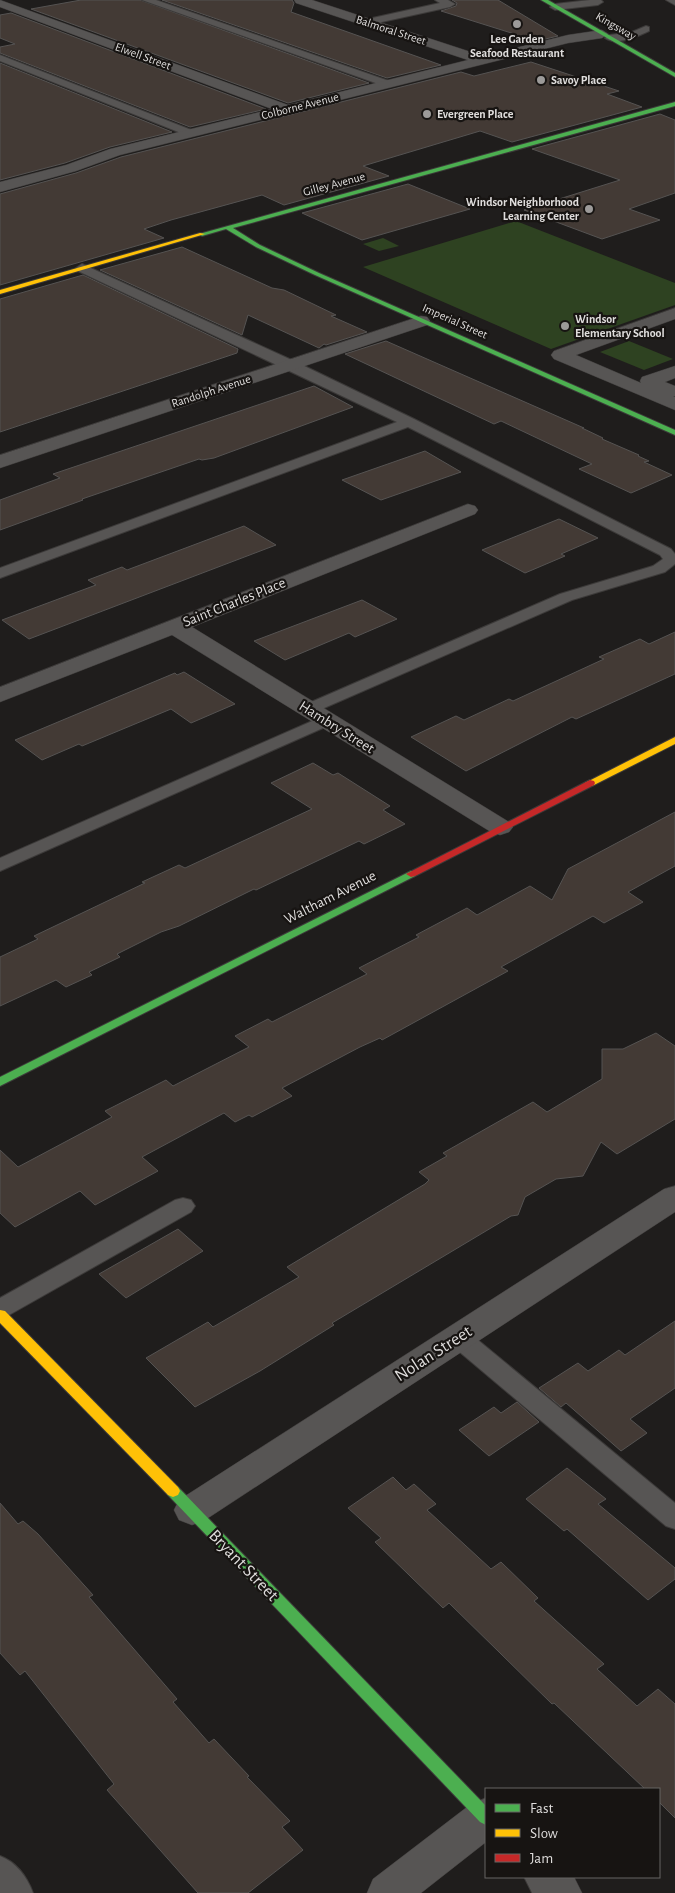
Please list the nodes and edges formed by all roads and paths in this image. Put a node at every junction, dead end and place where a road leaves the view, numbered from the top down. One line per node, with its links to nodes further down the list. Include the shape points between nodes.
1 (147, 0): 16 (lane)
2 (300, 0): 10 (street, Balmoral Street)
3 (440, 0): 10 (lane, via 450,4)
4 (544, 0): 9 (street, Kingsway)
5 (670, 0): 7 (lane)
6 (599, 2): 9 (lane)
7 (675, 2)
8 (0, 3): 18 (street, Elwell Street)
9 (555, 7): 12 (street, Kingsway)
10 (368, 22): 14 (street, Balmoral Street)
11 (646, 29): 12 (lane, via 634,35)
12 (606, 36): 14 (street, Colborne Avenue, via 576,37); 15 (street, Kingsway)
13 (0, 58): 19 (lane)
14 (482, 60): 16 (street, Colborne Avenue)
15 (675, 76)
16 (388, 84): 18 (street, Colborne Avenue)
17 (675, 104): 21 (street, Gilley Avenue)
18 (286, 109): 19 (street, Colborne Avenue)
19 (190, 133): 20 (street, Colborne Avenue)
20 (0, 187)
21 (227, 227): 22 (street, Gilley Avenue); 25 (street, Imperial Street, via 287,260)
22 (82, 268): 23 (street, Gilley Avenue); 26 (lane)
23 (0, 292)
24 (675, 313): 29 (street, via 560,355)
25 (422, 321): 26 (street, Randolph Avenue); 31 (street, Imperial Street)
26 (291, 365): 30 (lane); 32 (street, Randolph Avenue)
27 (675, 369): 28 (street, via 649,382)
28 (675, 392)
29 (675, 404)
30 (410, 422): 34 (lane); 37 (lane, via 666,552 671,560 659,569 566,596 524,613)
31 (675, 433)
32 (0, 462)
33 (468, 510): 35 (street, Saint Charles Place)
34 (0, 573)
35 (174, 626): 36 (street, Saint Charles Place); 37 (street, Hambry Street)
36 (0, 695)
37 (317, 715): 39 (street, Hambry Street); 40 (lane)
38 (675, 740): 39 (street, Waltham Avenue)
39 (500, 828): 41 (street, Waltham Avenue)
40 (0, 865)
41 (0, 1082)
42 (675, 1197): 46 (street, Nolan Street)
43 (184, 1206): 44 (lane)
44 (0, 1309)
45 (0, 1314): 47 (street, Bryant Street)
46 (458, 1337): 47 (street, Nolan Street); 48 (lane)
47 (192, 1510): 49 (street, Bryant Street)
48 (675, 1518)
49 (485, 1816)
50 (485, 1818): 54 (street)
51 (0, 1870): 53 (lane)
52 (546, 1878): 55 (street)
53 (18, 1893)
54 (388, 1893)
55 (561, 1893)

